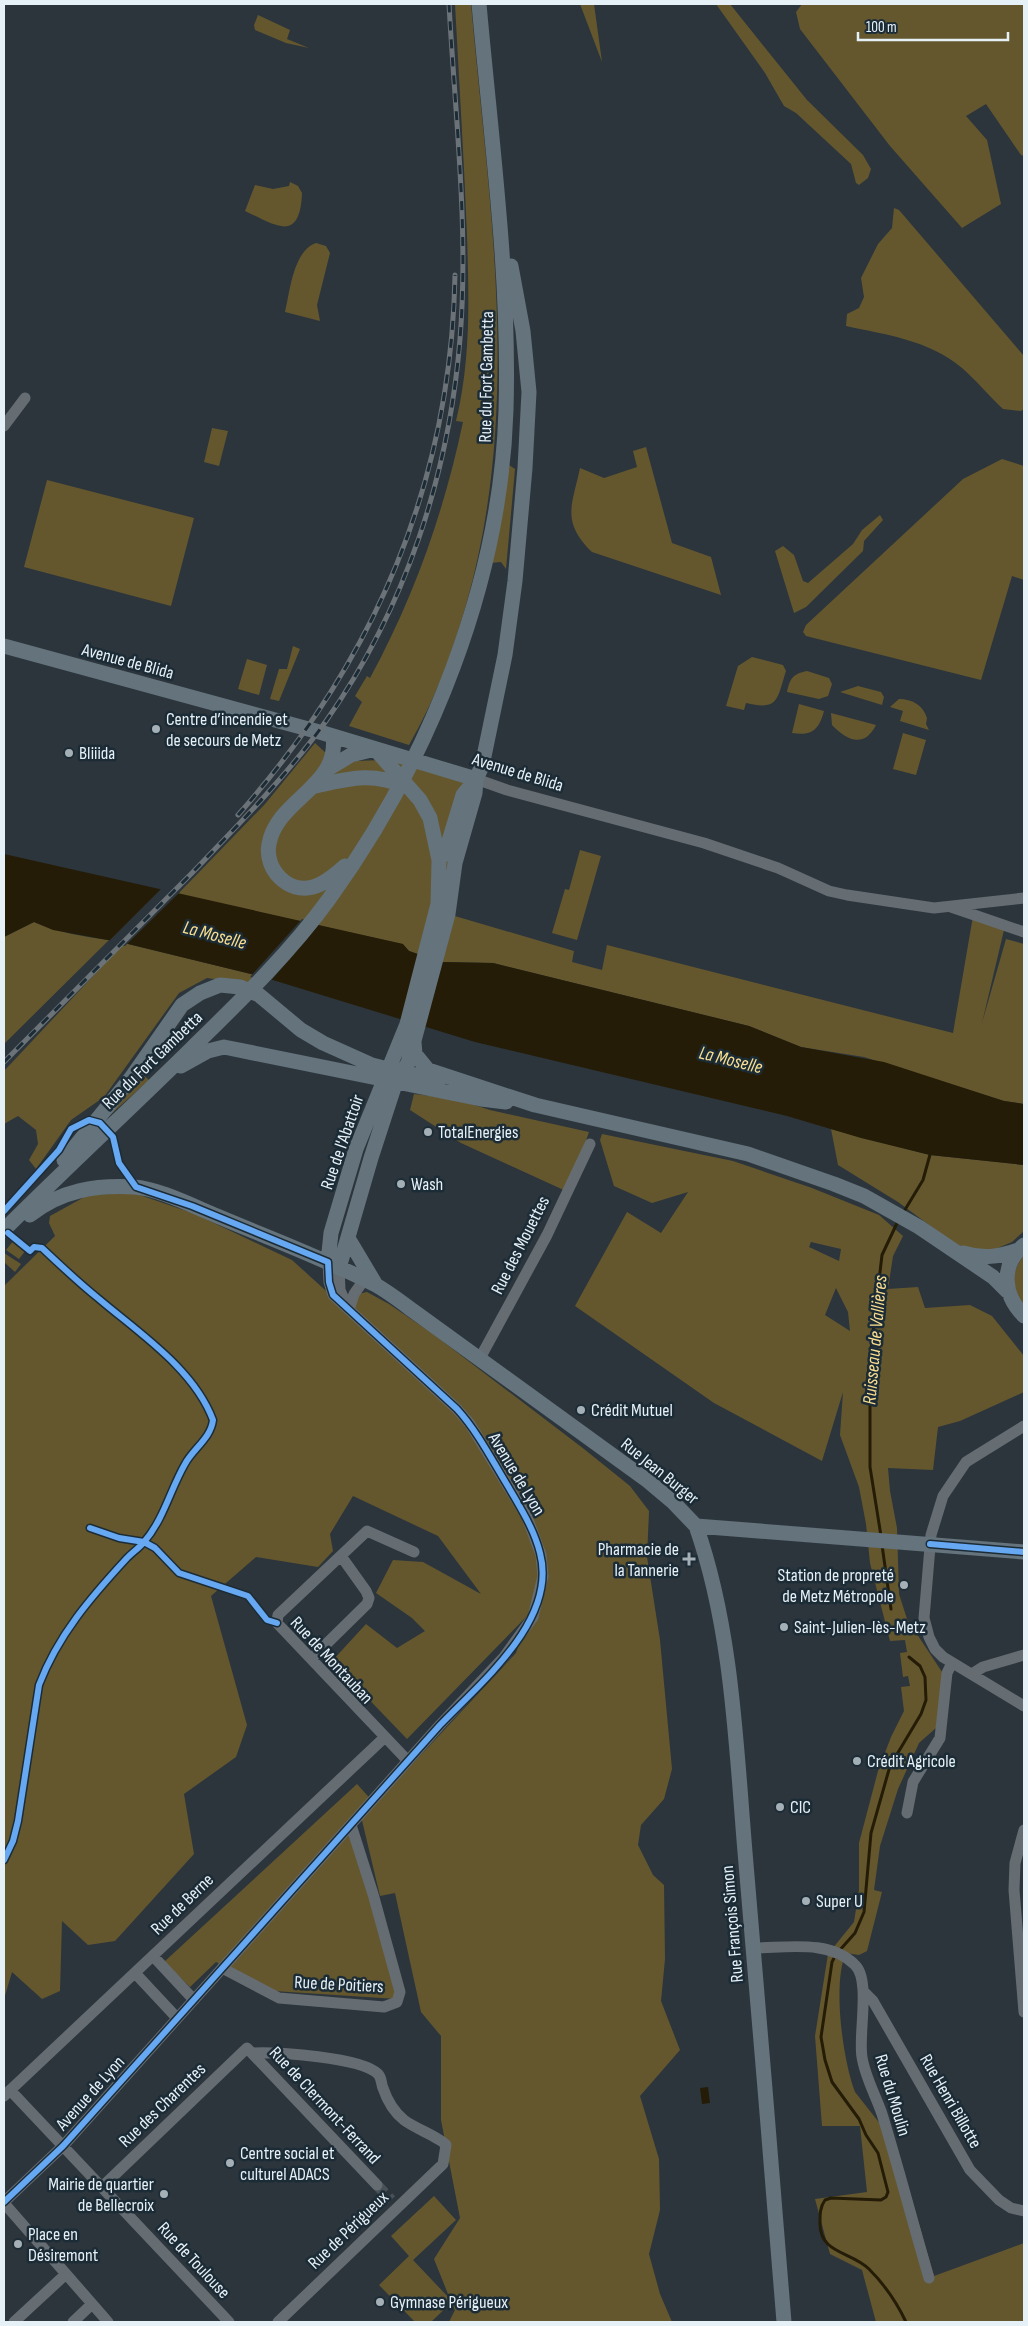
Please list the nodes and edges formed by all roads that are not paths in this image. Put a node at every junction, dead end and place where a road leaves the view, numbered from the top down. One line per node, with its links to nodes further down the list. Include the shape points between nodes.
1 (479, 4): 2 (main road, Rue du Fort Gambetta)
2 (492, 151): 9 (main road, via 506,212 529,392 515,581 505,655 486,752); 12 (main road, Rue du Fort Gambetta, via 506,313 506,413 503,462 486,556 465,636 448,684 392,801)
3 (25, 398): 4 (street)
4 (4, 426)
5 (4, 646): 6 (main road, Avenue de Blida)
6 (333, 736): 7 (main road, Avenue de Blida); 8 (main road, via 334,752)
7 (375, 749): 8 (main road, via 351,755); 9 (main road, Avenue de Blida); 11 (main road)
8 (326, 770): 10 (main road)
9 (476, 779): 13 (main road, via 463,795 446,851); 15 (street, Avenue de Blida, via 704,844 778,868 829,891 934,908); 17 (main road, via 448,914)
10 (316, 786): 11 (main road, via 369,776); 12 (main road, via 291,807 274,829 268,853 272,867 281,880 307,888 328,880)
11 (411, 788): 13 (main road, via 430,818)
12 (356, 858): 20 (main road, Rue du Fort Gambetta, via 328,900 241,1001)
13 (439, 860): 17 (main road)
14 (1024, 898): 15 (street, Avenue de Blida)
15 (950, 907): 16 (street)
16 (1024, 932)
17 (436, 936): 18 (main road, Rue de l'Abattoir)
18 (411, 1033): 19 (main road, via 386,1054); 21 (main road, Rue de l'Abattoir); 22 (main road, via 415,1054 428,1070)
19 (346, 1053): 21 (main road); 25 (main road, via 301,1030 259,995 240,987 220,985 200,993 182,1005 173,1016 131,1078)
20 (165, 1074): 21 (main road, via 208,1051 224,1048); 25 (main road, Rue du Fort Gambetta)
21 (394, 1075): 22 (main road); 23 (main road, via 481,1099); 28 (main road, Rue de l'Abattoir); 31 (main road, Rue de l'Abattoir, via 356,1149 331,1233)
22 (485, 1088): 23 (main road)
23 (535, 1105): 30 (main road, via 748,1154 834,1184 919,1227)
24 (590, 1144): 36 (street, Rue des Mouettes)
25 (24, 1210): 26 (main road, Rue du Fort Gambetta)
26 (4, 1230)
27 (4, 1236): 31 (main road, Rue Jean Burger, via 42,1205 63,1195 93,1187 136,1186)
28 (348, 1238): 31 (main road, Rue de l'Abattoir); 32 (main road)
29 (1021, 1248): 30 (main road, via 992,1257); 33 (main road, via 1008,1270)
30 (954, 1251): 33 (main road, via 993,1277)
31 (334, 1265): 32 (main road, Rue Jean Burger); 34 (street, Avenue de Lyon, via 329,1282 334,1296)
32 (370, 1282): 34 (street, via 354,1294); 36 (main road, Rue Jean Burger)
33 (1007, 1291): 35 (main road)
34 (349, 1310): 49 (street, Avenue de Lyon, via 470,1424 526,1517 541,1555 543,1576 533,1617 504,1657)
35 (1024, 1316)
36 (479, 1360): 38 (main road, Rue Jean Burger, via 648,1481)
37 (1024, 1426): 39 (street, via 973,1456 960,1468 943,1496)
38 (696, 1526): 39 (main road, Rue Jean Burger); 53 (main road, Rue François Simon, via 713,1577 720,1611)
39 (930, 1544): 41 (main road, Rue Jean Burger); 45 (street, via 925,1625 935,1649)
40 (414, 1552): 42 (street, Rue de Montauban, via 367,1531)
41 (1024, 1552)
42 (341, 1556): 44 (street, Rue de Montauban, via 369,1598 367,1604); 44 (street, Rue de Montauban, via 278,1615 277,1623)
43 (1024, 1655): 46 (street, via 983,1667)
44 (311, 1659): 48 (street, Rue de Montauban)
45 (952, 1663): 46 (street); 50 (street, via 947,1673 940,1738 914,1782)
46 (972, 1674): 47 (street)
47 (1024, 1706)
48 (384, 1737): 49 (street, Rue de Montauban); 54 (street, Rue de Berne)
49 (408, 1761): 51 (street, Avenue de Lyon)
50 (907, 1813)
51 (351, 1824): 55 (street, Avenue de Lyon); 55 (street, Rue de Poitiers, via 400,1992 397,2002 384,2007 279,1998)
52 (1024, 1830): 59 (street, via 1015,1863 1014,1890)
53 (753, 1948): 57 (street, Rue du Moulin, via 828,1949 857,1967); 76 (main road, Rue François Simon)
54 (153, 1956): 56 (street, Rue de Berne); 58 (street)
55 (222, 1968): 58 (street, Avenue de Lyon)
56 (135, 1973): 60 (street); 62 (street, Rue de Berne)
57 (863, 1991): 67 (street, Rue Henri Billotte, via 873,2001 970,2170 999,2200); 69 (street, Rue du Moulin, via 862,2057 882,2113)
58 (194, 2000): 60 (street, Avenue de Lyon)
59 (1024, 2012)
60 (177, 2018): 63 (street, Avenue de Lyon)
61 (250, 2050): 64 (street, Rue de Clermont-Ferrand); 65 (street, Rue des Charentes); 75 (street, Rue de Périgueux, via 368,2067 380,2076 387,2098 402,2119 415,2129 443,2140 446,2145 442,2164 394,2204)
62 (7, 2093): 63 (street, Rue de Toulouse)
63 (63, 2146): 65 (street, Rue de Toulouse); 66 (street, Avenue de Lyon)
64 (376, 2185)
65 (102, 2187): 74 (street, Rue de Toulouse)
66 (4, 2203): 68 (street)
67 (1024, 2211)
68 (66, 2274): 70 (street); 71 (street)
69 (929, 2278)
70 (92, 2304): 72 (street); 73 (street)
71 (14, 2322)
72 (72, 2322)
73 (108, 2322)
74 (229, 2322)
75 (278, 2322)
76 (784, 2322)

